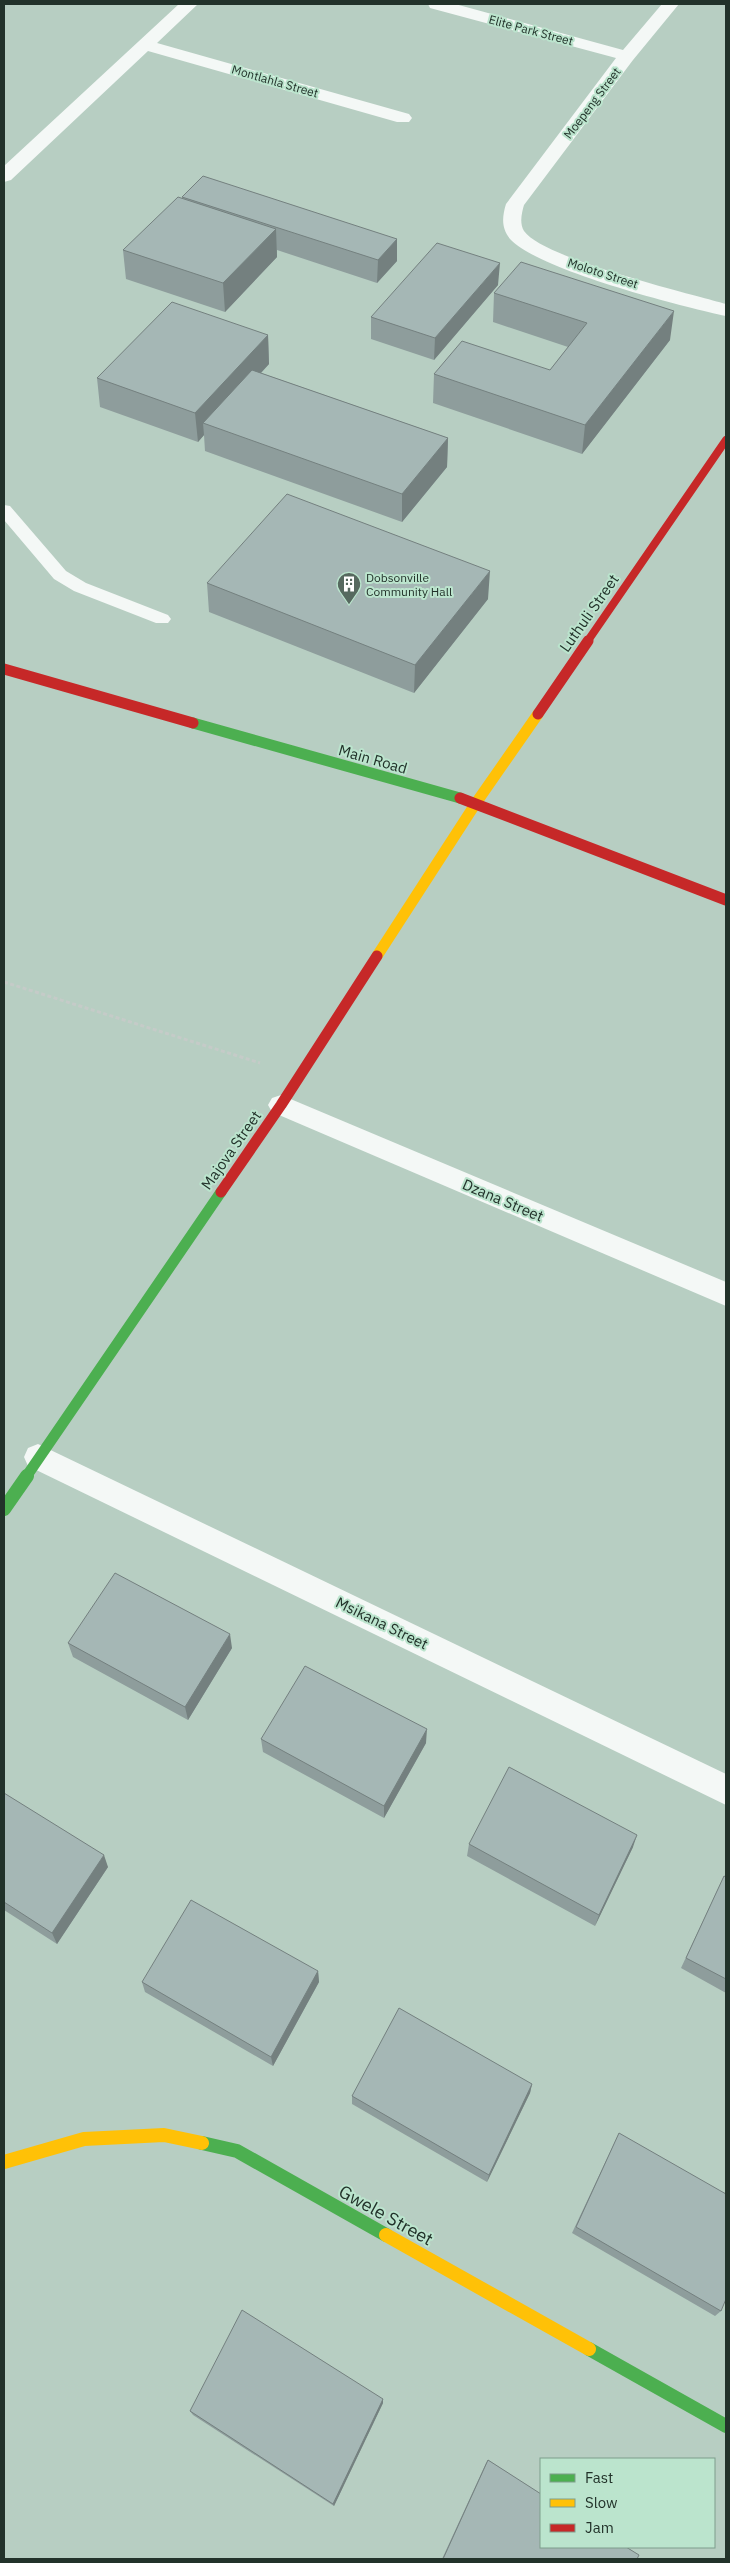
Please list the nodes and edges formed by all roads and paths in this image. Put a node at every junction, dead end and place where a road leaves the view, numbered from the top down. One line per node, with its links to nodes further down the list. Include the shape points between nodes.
1 (189, 4): 4 (street)
2 (436, 4): 5 (street, Elite Park Street)
3 (671, 4): 5 (street, Moepeng Street)
4 (146, 45): 6 (street, Montlahla Street); 7 (street)
5 (627, 56): 8 (street, Moepeng Street)
6 (403, 118)
7 (4, 176)
8 (515, 204): 9 (street, Moloto Street, via 510,220 517,234 535,248 587,269)
9 (726, 310)
10 (726, 440): 14 (street, Luthuli Street)
11 (4, 510): 12 (lane, via 60,575 80,587)
12 (162, 619)
13 (4, 669): 14 (street, Main Road)
14 (476, 803): 15 (street, Main Road); 17 (street, Majova Street)
15 (726, 900)
16 (4, 982): 17 (path)
17 (299, 1076): 18 (street, Majova Street)
18 (281, 1105): 19 (street, Dzana Street); 20 (street, Majova Street)
19 (726, 1294)
20 (38, 1457): 21 (street, Majova Street); 22 (street, Msikana Street)
21 (4, 1509)
22 (726, 1790)
23 (4, 2162): 24 (street, Gwele Street, via 84,2139 164,2136 237,2152)
24 (726, 2426)

